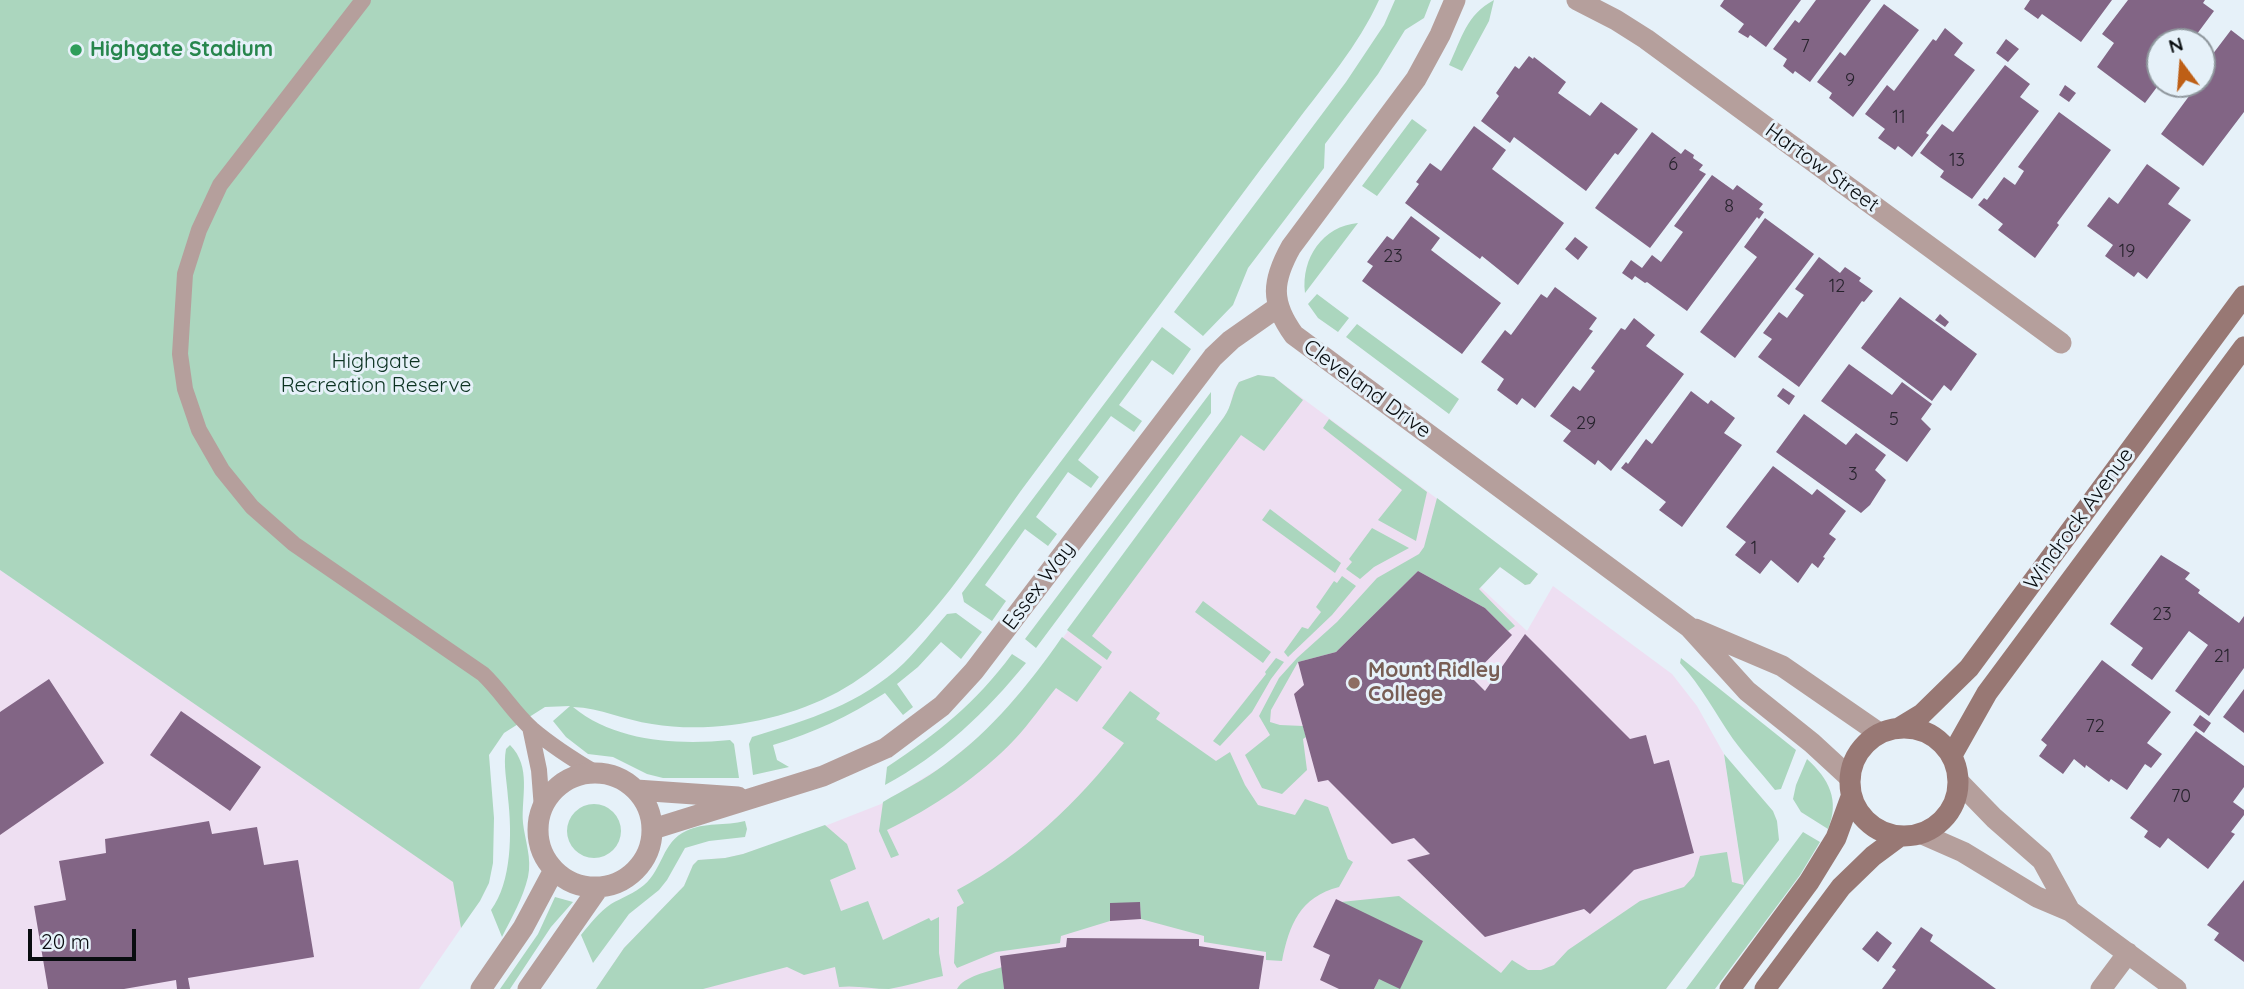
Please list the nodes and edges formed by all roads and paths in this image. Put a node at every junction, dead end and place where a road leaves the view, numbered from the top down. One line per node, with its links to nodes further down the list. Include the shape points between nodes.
1 (363, 0): 9 (lane, via 220,185 185,274 180,354 185,389 216,460 251,507 294,544 483,674)
2 (1455, 0): 5 (street, via 1416,79 1291,247 1275,289)
3 (1577, 0): 6 (street, Hartow Street, via 1646,39)
4 (2244, 296): 10 (street, Windrock Avenue, via 1969,668 1922,714)
5 (1278, 307): 8 (street, Cleveland Drive, via 1294,335); 16 (street, Essex Way, via 1213,356 974,671 942,706 886,748 823,776)
6 (2062, 343)
7 (2244, 347): 11 (street, Windrock Avenue, via 2011,660)
8 (1689, 627): 10 (street, Cleveland Drive, via 1782,666); 14 (street, Cleveland Drive, via 1747,691 1812,743)
9 (530, 727): 12 (lane); 17 (lane)
10 (1889, 730): 11 (street, via 1915,728 1933,734); 14 (street, via 1864,744 1854,760)
11 (1952, 755): 13 (street)
12 (596, 773): 15 (street, Essex Way, via 624,781); 17 (street, via 564,783)
13 (1959, 782): 19 (street, via 1949,813); 23 (street, via 2042,860)
14 (1851, 788): 20 (street, via 1860,814 1874,827); 27 (street, via 1836,838)
15 (636, 790): 16 (street, Essex Way); 18 (street, via 648,808)
16 (750, 798): 18 (street, Essex Way)
17 (542, 809): 21 (street, via 539,841)
18 (653, 829): 22 (street, via 643,862 631,875)
19 (1922, 834): 20 (street); 23 (street)
20 (1900, 836): 28 (street, via 1841,887)
21 (554, 870): 22 (street, via 575,883); 25 (street, via 523,928)
22 (598, 887): 26 (street)
23 (2070, 911): 24 (street)
24 (2127, 953): 29 (street); 30 (street)
25 (481, 989)
26 (528, 989)
27 (1730, 989)
28 (1765, 989)
29 (2101, 989)
30 (2176, 989)

